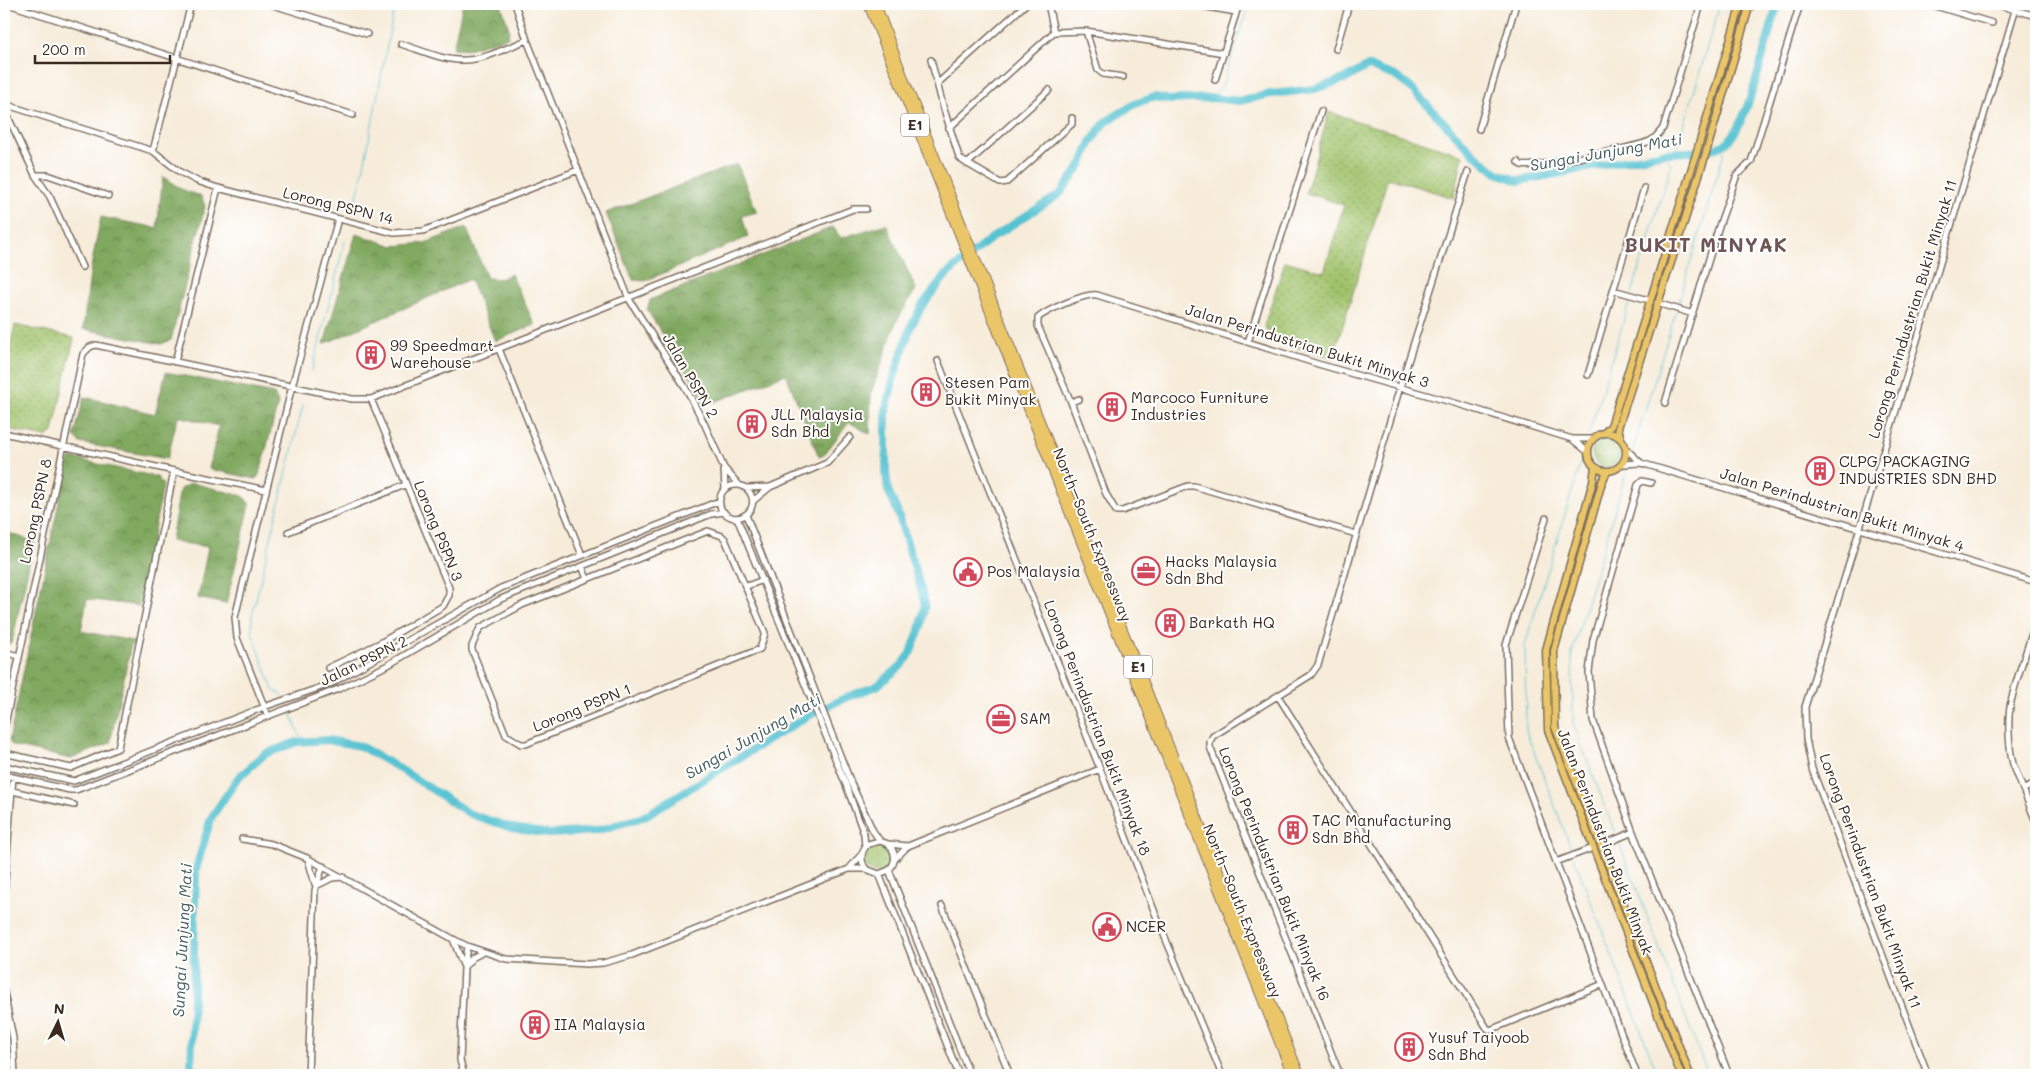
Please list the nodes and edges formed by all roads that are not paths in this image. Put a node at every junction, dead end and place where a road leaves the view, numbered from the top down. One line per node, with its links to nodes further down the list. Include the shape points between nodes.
1 (8, 4): 31 (street)
2 (191, 4): 31 (street)
3 (270, 4): 26 (street)
4 (515, 4): 27 (street, Jalan PSPN 2)
5 (868, 4): 55 (highway, North–South Expressway / E1)
6 (876, 4): 55 (highway, North–South Expressway / E1)
7 (1026, 4): 35 (street)
8 (1048, 4): 25 (street)
9 (1190, 4): 21 (street)
10 (1239, 4): 21 (street)
11 (1349, 4): 29 (street)
12 (1516, 4): 43 (street)
13 (1701, 4): 45 (street, via 1663,128 1653,139 1528,167)
14 (1741, 4): 60 (main road)
15 (1750, 4): 61 (main road)
16 (1800, 4): 62 (street, via 1750,164 1737,175)
17 (1928, 4): 19 (street)
18 (1995, 4): 20 (street)
19 (1943, 6): 23 (street)
20 (2016, 6): 22 (street); 102 (street, Lorong Perindustrian Bukit Minyak 11)
21 (1236, 12): 30 (street)
22 (2036, 16)
23 (1992, 23)
24 (1086, 31): 25 (street); 30 (street); 33 (street, via 1098,70 1103,74)
25 (1054, 32): 42 (street)
26 (367, 34)
27 (527, 40): 28 (street, via 466,61); 47 (street, Jalan PSPN 2)
28 (401, 44)
29 (1336, 49)
30 (1224, 53): 34 (street)
31 (176, 59): 40 (street); 44 (street)
32 (931, 60): 35 (street)
33 (1123, 77)
34 (1215, 80)
35 (938, 83): 42 (street)
36 (1049, 90): 46 (street)
37 (4, 104): 44 (street, Lorong PSPN 14)
38 (4, 108): 49 (street)
39 (1320, 111): 63 (street)
40 (353, 115)
41 (1072, 118): 46 (street, via 1072,124 1005,183)
42 (949, 128): 46 (street, via 959,157)
43 (1479, 129)
44 (153, 152): 50 (street, Lorong PSPN 14, via 197,181)
45 (1518, 162)
46 (967, 164)
47 (578, 170): 54 (street, Lorong PSPN 14, via 422,231 394,233); 59 (street, Jalan PSPN 2)
48 (1468, 172): 69 (street, Lorong Perindustrian Bukit Minyak 16)
49 (35, 175): 52 (street, via 48,175); 57 (street, via 50,197)
50 (218, 188): 54 (street, Lorong PSPN 14); 66 (street)
51 (1644, 188): 58 (street)
52 (108, 196)
53 (866, 209): 59 (street, via 852,209)
54 (338, 219): 68 (street)
55 (966, 245): 56 (highway, North–South Expressway / E1)
56 (973, 263): 166 (highway, North–South Expressway / E1); 167 (highway, North–South Expressway / E1)
57 (82, 267)
58 (1614, 290): 60 (street); 67 (street)
59 (629, 299): 64 (street); 86 (street, Jalan PSPN 2, via 685,387)
60 (1649, 300): 75 (main road, via 1611,426)
61 (1657, 303): 62 (street); 79 (main road, via 1618,428)
62 (1692, 314): 73 (street)
63 (1248, 342): 69 (street, Jalan Perindustrian Bukit Minyak 3); 72 (street, Jalan Perindustrian Bukit Minyak 3, via 1093,295 1038,318 1038,326)
64 (499, 349): 70 (street); 105 (street)
65 (938, 361): 123 (street, Lorong Perindustrian Bukit Minyak 18)
66 (175, 362): 68 (street, Lorong PSPN 8); 80 (street, Lorong PSPN 8, via 96,345 86,350)
67 (1588, 375)
68 (292, 386): 70 (street, Lorong PSPN 8); 95 (street)
69 (1400, 387): 77 (street, Jalan Perindustrian Bukit Minyak 3); 104 (street, Lorong Perindustrian Bukit Minyak 16)
70 (371, 399): 90 (street, Lorong PSPN 3)
71 (1079, 399): 72 (street)
72 (1071, 402): 104 (street, via 1106,494 1116,511 1194,486)
73 (1665, 403)
74 (4, 433): 80 (street)
75 (1604, 433): 78 (main road); 79 (main road)
76 (850, 438): 92 (street, via 827,463)
77 (1572, 439): 78 (street); 81 (street)
78 (1589, 439): 81 (main road)
79 (1621, 439): 82 (main road)
80 (63, 445): 87 (street); 115 (street, Lorong PSPN 8)
81 (1585, 450): 85 (main road)
82 (1630, 453): 83 (street); 84 (main road, via 1626,455)
83 (1641, 463): 84 (street); 102 (street, Jalan Perindustrian Bukit Minyak 4)
84 (1627, 464): 88 (main road)
85 (1595, 467): 88 (main road); 139 (main road, Jalan Perindustrian Bukit Minyak, via 1546,650 1548,730)
86 (724, 468): 91 (street); 94 (street)
87 (174, 471): 95 (street); 121 (street, via 118,748 71,768)
88 (1607, 472): 136 (main road, Jalan Perindustrian Bukit Minyak, via 1554,652 1555,727)
89 (1651, 483): 132 (street, Jalan Perindustrian Bukit Minyak, via 1642,481 1638,485 1594,640 1590,672 1593,720)
90 (405, 485): 103 (street); 112 (street, Lorong PSPN 3, via 450,595 443,606)
91 (739, 485): 93 (street); 94 (street)
92 (770, 487): 93 (street); 96 (street)
93 (746, 488): 96 (street)
94 (725, 489): 97 (street)
95 (266, 490): 118 (street, via 234,617 237,638)
96 (753, 501): 99 (street)
97 (719, 502): 98 (street); 105 (street, Jalan PSPN 2)
98 (724, 512): 100 (street); 106 (street, Jalan PSPN 2, via 711,514)
99 (746, 515): 100 (street); 134 (street, via 851,783)
100 (737, 518): 108 (street)
101 (1546, 518): 143 (street, via 1506,644 1509,738)
102 (1859, 529): 109 (street, Jalan Perindustrian Bukit Minyak 4); 173 (street, Lorong Perindustrian Bukit Minyak 11, via 1805,707 1806,739 1812,768)
103 (288, 532)
104 (1356, 534): 117 (street, Lorong Perindustrian Bukit Minyak 16, via 1316,669)
105 (582, 555): 114 (street, Jalan PSPN 2, via 501,588)
106 (582, 566): 107 (street); 119 (street, Jalan PSPN 2, via 500,599 388,665 341,688)
107 (587, 578): 110 (street, Lorong PSPN 1, via 708,531 726,539); 110 (street, Lorong PSPN 1, via 522,605 477,630 472,650 503,732 521,744 760,649 766,633)
108 (763, 580): 110 (street); 138 (street, via 864,834)
109 (2036, 582)
110 (747, 586)
111 (2036, 619): 128 (street, via 2010,703 2010,755)
112 (382, 642): 114 (street); 116 (street, Lorong PSPN 3)
113 (4, 652): 115 (street)
114 (388, 652): 118 (street, Jalan PSPN 2, via 330,684)
115 (19, 656): 120 (street, Lorong PSPN 8)
116 (328, 668)
117 (1278, 696): 157 (street, via 1487,1028 1490,1030); 168 (street, Lorong Perindustrian Bukit Minyak 16, via 1213,736 1210,747)
118 (264, 707): 119 (street); 122 (street, Jalan PSPN 2, via 72,782)
119 (268, 716): 125 (street, Jalan PSPN 2, via 76,790)
120 (4, 729)
121 (4, 752)
122 (4, 766)
123 (1100, 769): 137 (street); 165 (street, Lorong Perindustrian Bukit Minyak 18)
124 (4, 775): 125 (street, Jalan PSPN 2)
125 (13, 777): 129 (street)
126 (2036, 784): 128 (street)
127 (4, 789): 129 (street)
128 (2024, 789): 131 (street)
129 (12, 791): 130 (street); 151 (street)
130 (74, 805)
131 (2036, 822)
132 (1631, 833): 136 (street); 172 (street, Jalan Perindustrian Bukit Minyak)
133 (242, 839): 141 (street, via 272,844)
134 (880, 841): 135 (street); 138 (street)
135 (888, 844): 137 (street); 142 (street)
136 (1604, 844): 171 (main road, Jalan Perindustrian Bukit Minyak)
137 (908, 846): 142 (street)
138 (865, 847): 140 (street)
139 (1591, 848): 143 (street); 170 (main road, Jalan Perindustrian Bukit Minyak)
140 (861, 855): 145 (street); 146 (street)
141 (308, 858): 144 (street); 150 (street)
142 (895, 859): 147 (street)
143 (1558, 861): 157 (street)
144 (323, 866): 149 (street); 150 (street)
145 (849, 869): 146 (street); 155 (street, via 632,955 603,963 515,960)
146 (866, 869): 148 (street)
147 (889, 870): 148 (street); 163 (street)
148 (879, 874): 162 (street)
149 (343, 877): 150 (street, via 332,878); 153 (street)
150 (316, 886): 160 (street)
151 (4, 894)
152 (942, 906): 164 (street)
153 (453, 939): 154 (street); 156 (street)
154 (467, 946): 155 (street); 156 (street)
155 (483, 952): 156 (street)
156 (464, 968): 161 (street, via 460,1060)
157 (1603, 984): 169 (street)
158 (4, 992): 159 (street, via 13,1038)
159 (15, 1075)
160 (308, 1075)
161 (464, 1075)
162 (960, 1075)
163 (970, 1075)
164 (1010, 1075)
165 (1222, 1075)
166 (1292, 1075)
167 (1300, 1075)
168 (1340, 1075)
169 (1637, 1075)
170 (1681, 1075)
171 (1690, 1075)
172 (1729, 1075)
173 (1928, 1075)

